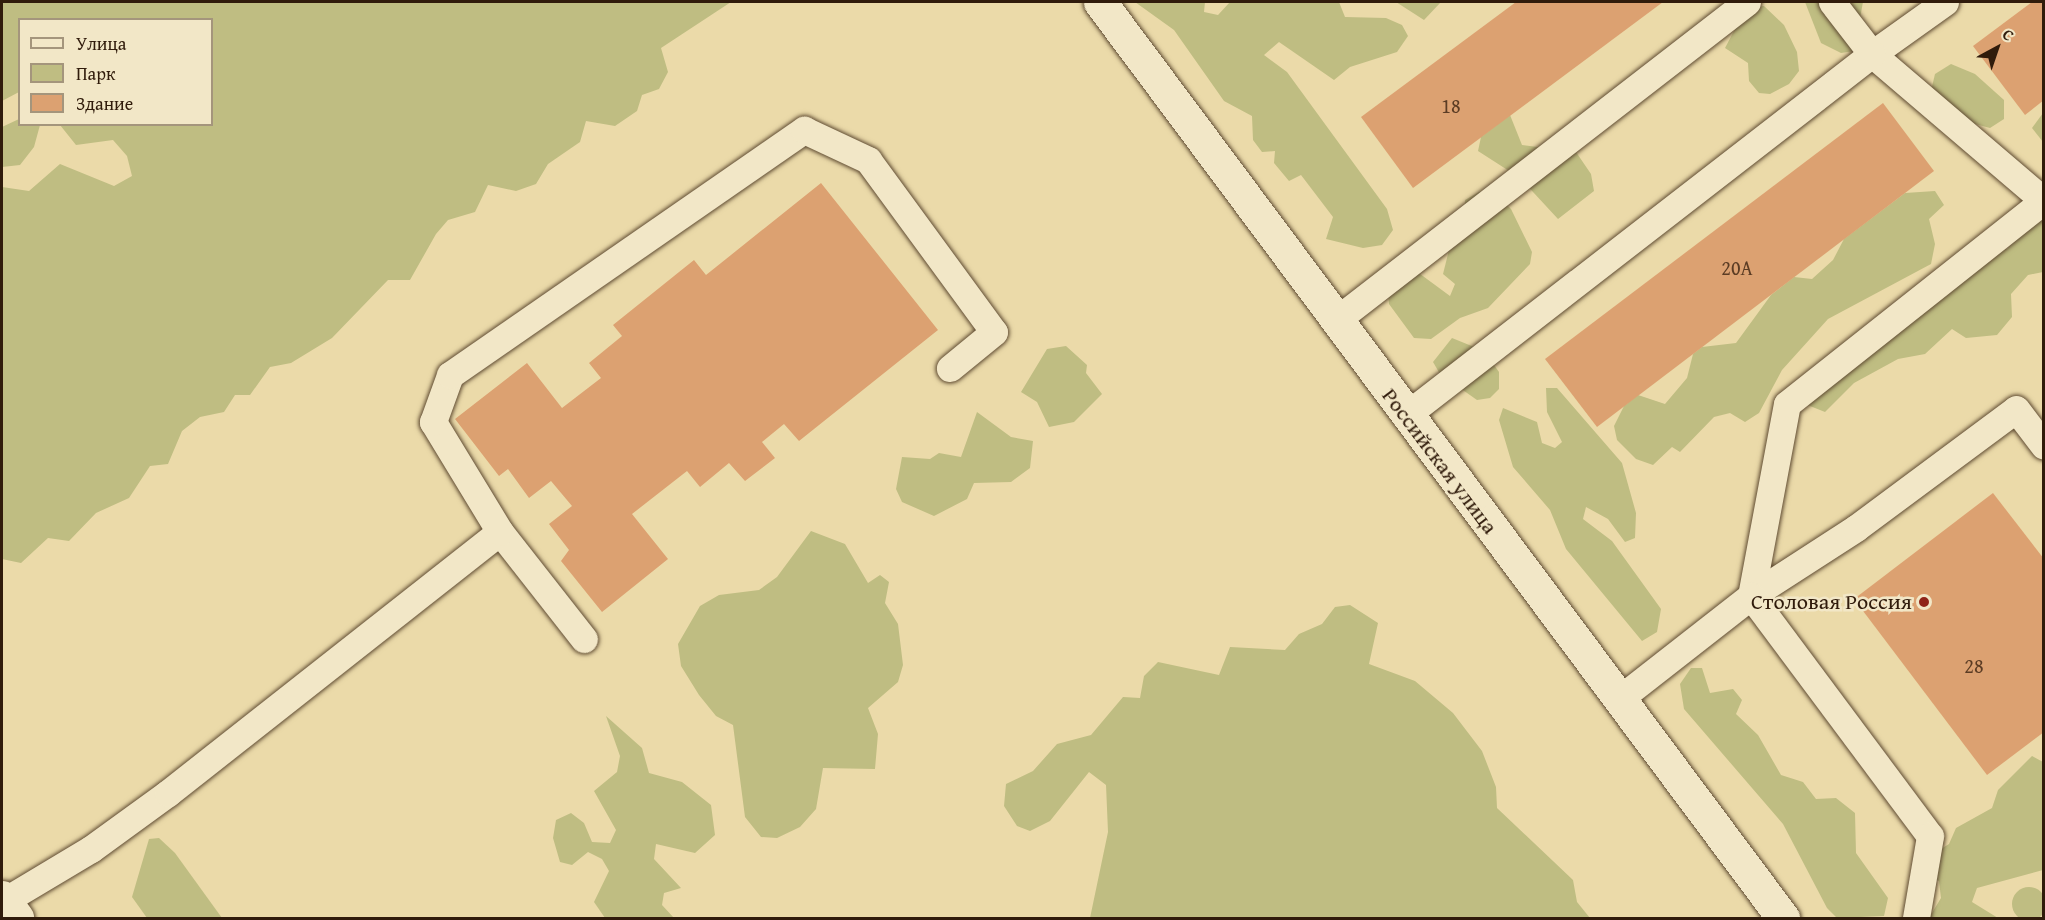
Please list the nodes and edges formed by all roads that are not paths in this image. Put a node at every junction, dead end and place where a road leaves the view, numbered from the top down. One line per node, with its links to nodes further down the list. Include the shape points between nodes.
1 (1100, 2): 7 (main road, Российская улица)
2 (1747, 2): 7 (lane)
3 (1832, 2): 5 (lane)
4 (1945, 2): 5 (lane)
5 (1872, 54): 6 (lane); 9 (lane)
6 (2043, 199): 12 (lane, via 1787,404)
7 (1335, 321): 9 (main road, Российская улица)
8 (950, 368): 11 (lane, via 994,332 868,160 804,130 450,375 434,422)
9 (1405, 416): 14 (main road, Российская улица)
10 (2043, 446): 12 (lane, via 2016,410 1856,528)
11 (500, 532): 13 (lane); 15 (lane, via 168,793)
12 (1751, 596): 14 (lane); 17 (lane, via 1930,836)
13 (584, 639)
14 (1619, 699): 16 (main road, Российская улица)
15 (8, 906)
16 (1783, 918)
17 (1916, 918)

